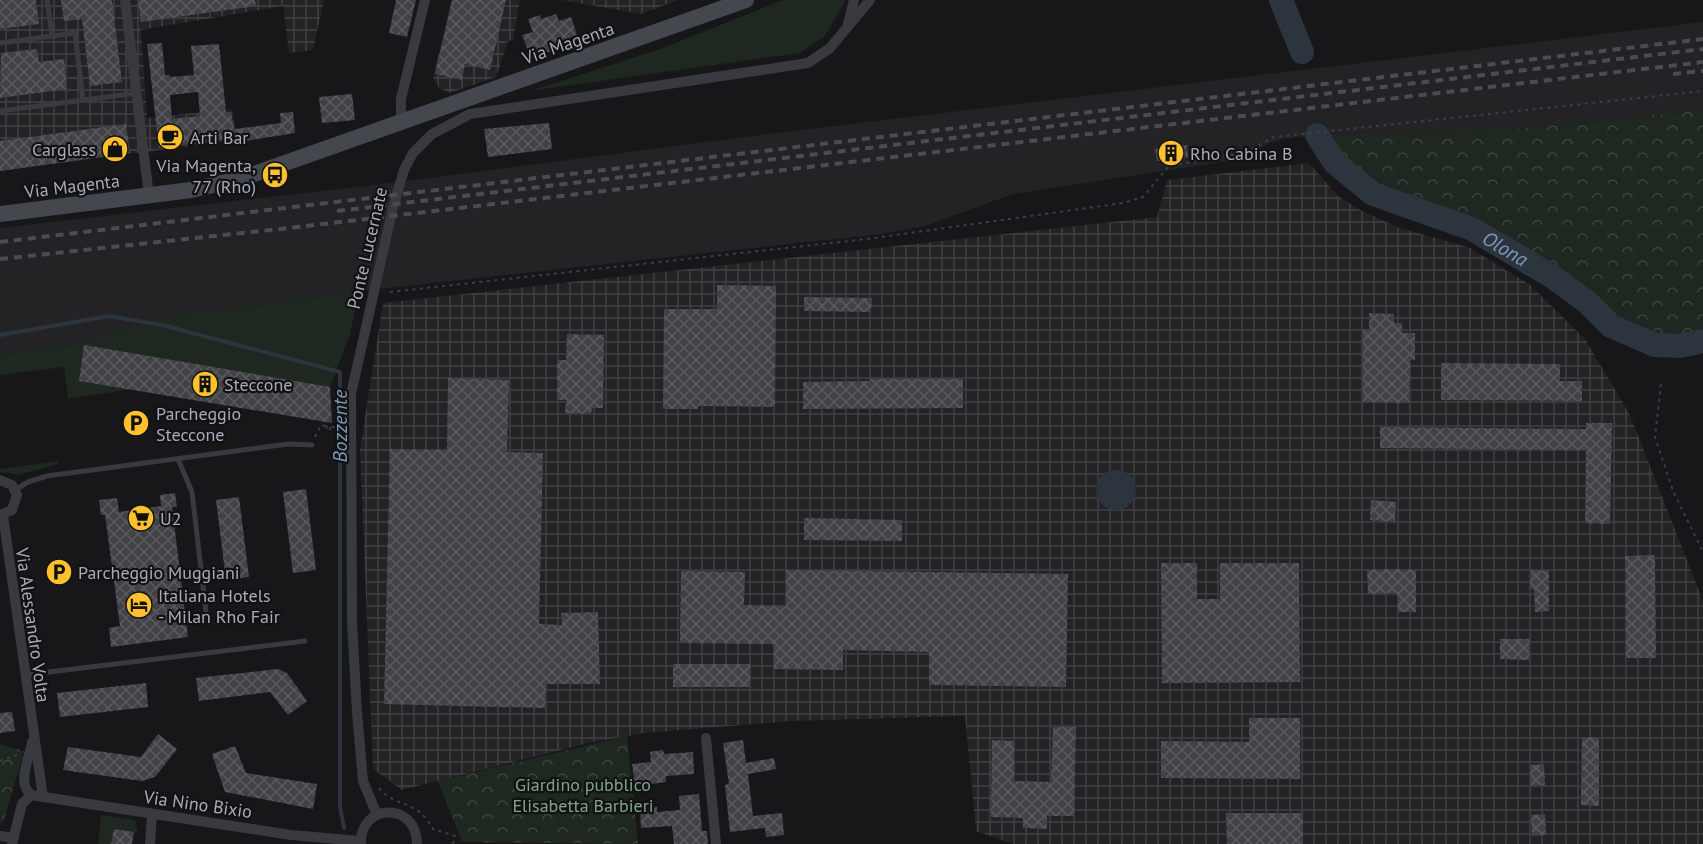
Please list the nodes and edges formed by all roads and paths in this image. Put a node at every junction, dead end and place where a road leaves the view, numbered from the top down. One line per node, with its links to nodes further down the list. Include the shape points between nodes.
1 (47, 0): 8 (lane)
2 (125, 0): 11 (street)
3 (425, 0): 14 (street, via 401,99)
4 (746, 0): 14 (street, Via Magenta)
5 (854, 0): 7 (street, Ponte Lucernate)
6 (870, 0): 7 (street, Ponte Lucernate)
7 (847, 27): 35 (street, Ponte Lucernate, via 830,48 808,63 470,114 444,126 413,153 399,185 351,394 352,622 357,712 363,781)
8 (52, 36): 9 (lane); 12 (lane, via 75,33)
9 (0, 43)
10 (1703, 90): 17 (path, via 1274,137 1244,153 1169,166 1143,196 1123,203 867,239)
11 (137, 93): 12 (lane); 15 (street)
12 (83, 100): 13 (lane)
13 (0, 111)
14 (401, 122): 15 (street, Via Magenta, via 243,178)
15 (149, 196): 16 (street, Via Magenta)
16 (0, 214)
17 (390, 292)
18 (1661, 384): 25 (path, via 1655,437 1673,491)
19 (339, 422): 20 (path, via 340,428 321,425)
20 (312, 445): 21 (lane, via 288,444)
21 (178, 459): 23 (lane, via 47,476); 26 (lane, via 192,492)
22 (0, 480): 23 (street)
23 (15, 490): 24 (street, via 15,505)
24 (1, 515): 28 (street, Via Alessandro Volta)
25 (1703, 552)
26 (206, 612)
27 (305, 640): 28 (lane)
28 (24, 675): 30 (street, Via Alessandro Volta)
29 (706, 738): 42 (street)
30 (33, 740): 33 (street, Via Alessandro Volta, via 38,754); 33 (street, via 24,777 26,790)
31 (25, 752): 32 (path)
32 (0, 761)
33 (37, 796): 34 (street, Via Nino Bixio); 38 (street, via 22,804)
34 (152, 814): 37 (street, Via Nino Bixio); 40 (street)
35 (377, 815): 39 (street, via 365,826); 41 (street, via 402,815 414,827)
36 (0, 836): 38 (street)
37 (291, 839): 39 (street, Via Nino Bixio)
38 (13, 841)
39 (361, 843)
40 (150, 844)
41 (419, 844)
42 (716, 844)

